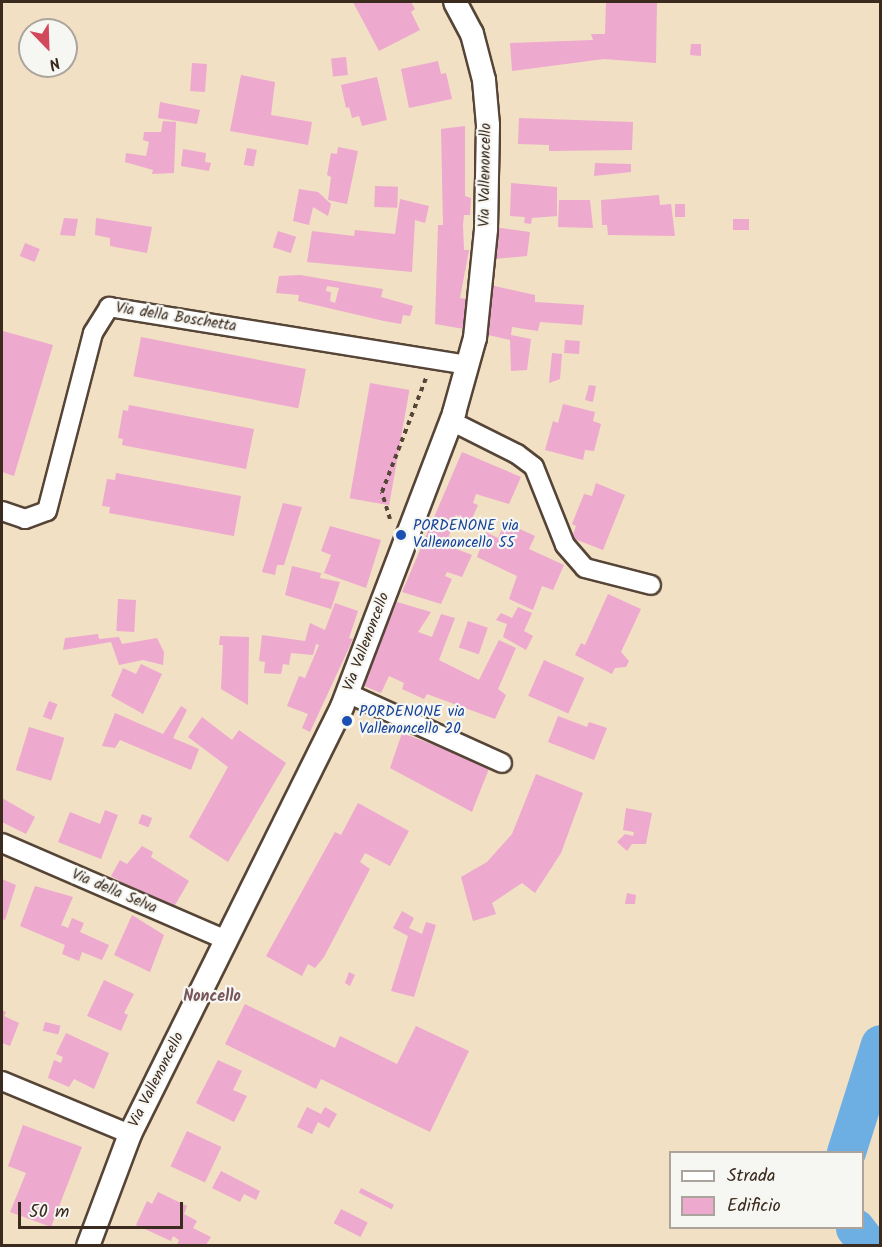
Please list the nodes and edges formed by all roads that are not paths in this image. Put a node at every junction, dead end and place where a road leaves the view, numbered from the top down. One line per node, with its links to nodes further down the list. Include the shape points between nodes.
1 (455, 2): 2 (street, Via Vallenoncello, via 472,34 484,80 488,125 486,229 475,338)
2 (467, 365): 3 (street, Via Vallenoncello); 4 (street, Via della Boschetta, via 109,307 93,333 47,511 25,519)
3 (451, 421): 5 (street, via 517,454 534,467 565,545 585,568); 6 (street, Via Vallenoncello)
4 (2, 511)
5 (651, 585)
6 (347, 693): 7 (street); 9 (street, Via Vallenoncello)
7 (502, 763)
8 (2, 843): 9 (street, Via della Selva)
9 (228, 941): 11 (street, Via Vallenoncello)
10 (2, 1081): 11 (street)
11 (130, 1134): 12 (street, Via Vallenoncello)
12 (88, 1245)

